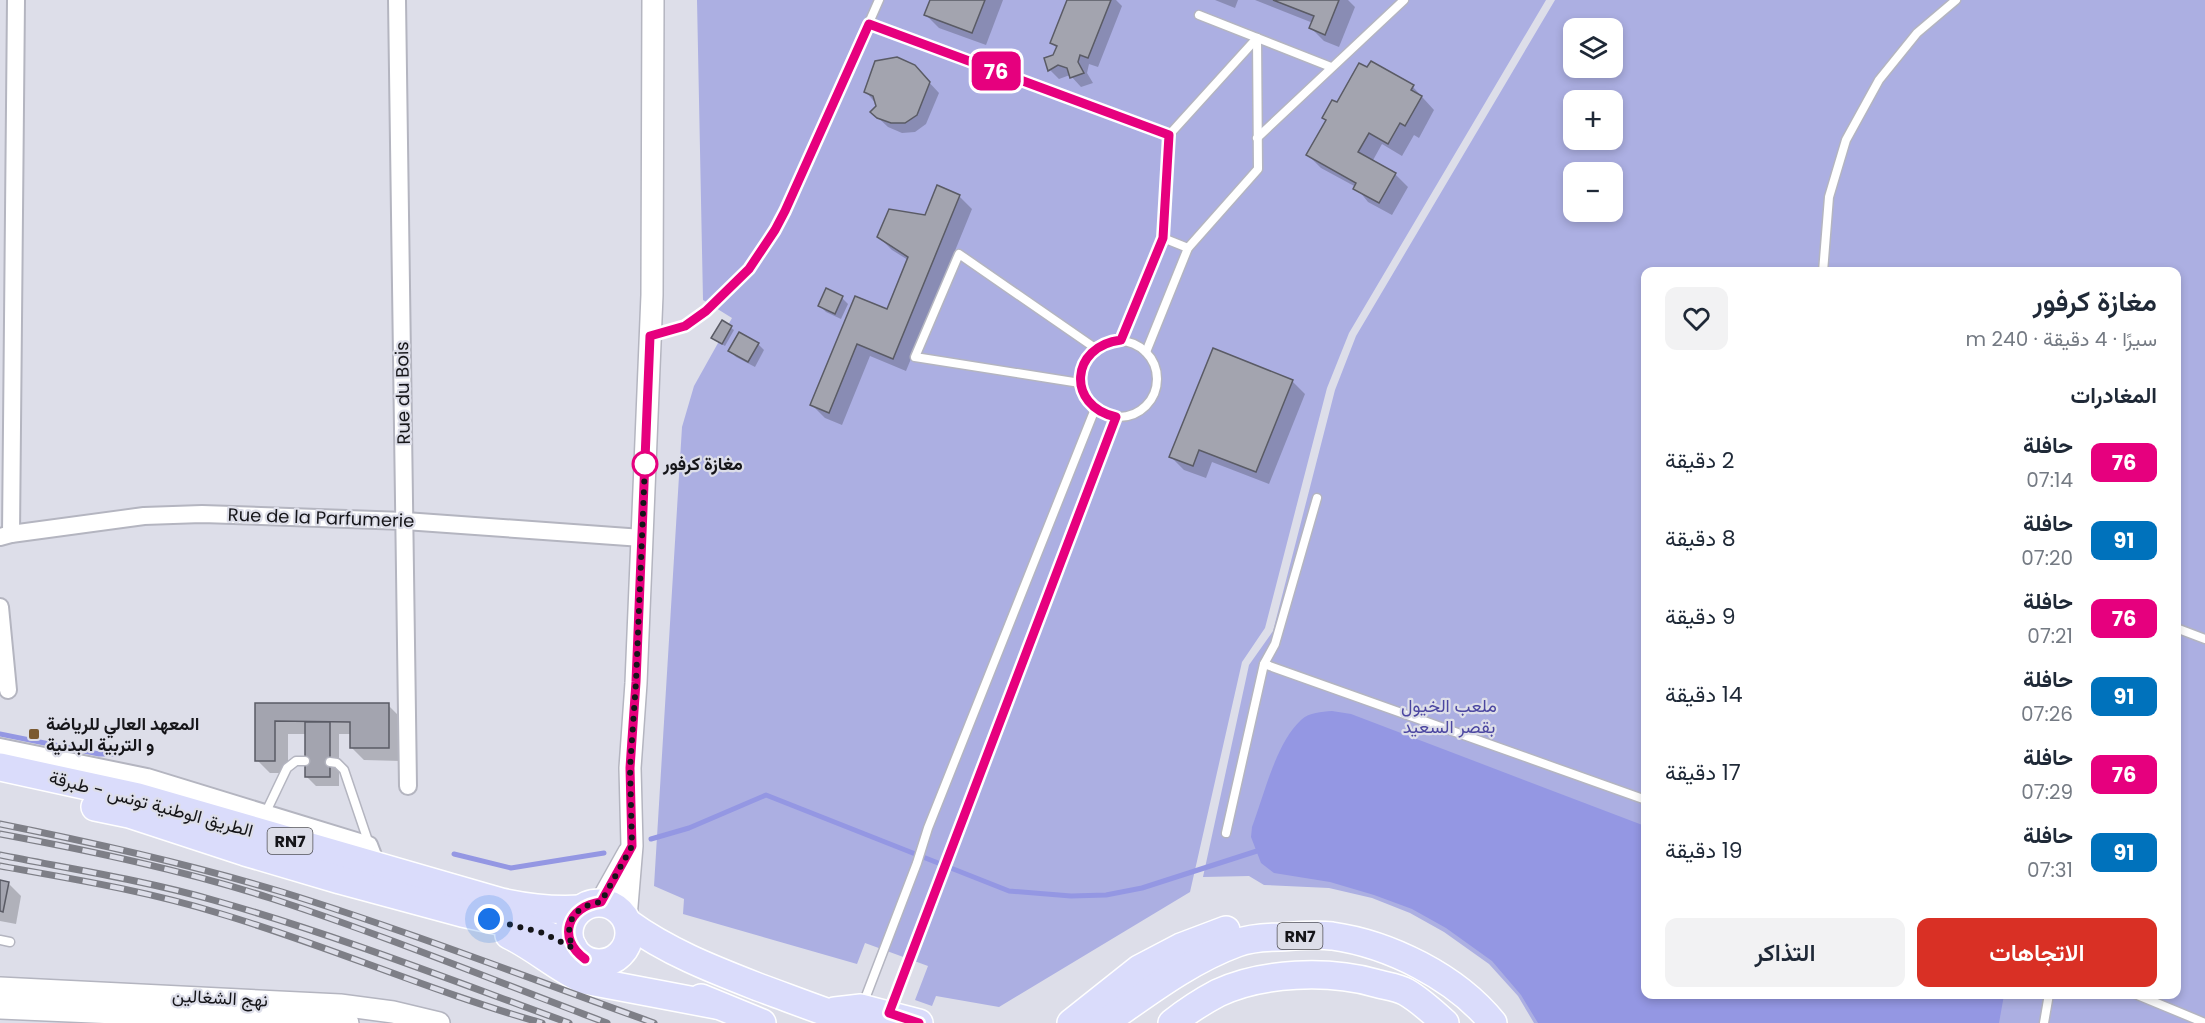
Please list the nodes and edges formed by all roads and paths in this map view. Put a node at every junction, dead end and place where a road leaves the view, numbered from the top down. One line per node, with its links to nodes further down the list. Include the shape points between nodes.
1 (16, 0): 25 (street)
2 (397, 0): 24 (street, Rue du Bois)
3 (653, 0): 16 (street)
4 (879, 0): 8 (lane)
5 (1404, 0): 10 (lane)
6 (1956, 0): 15 (lane, via 1917,33 1879,80 1846,140 1829,197)
7 (1199, 15): 9 (lane)
8 (869, 24): 11 (lane); 16 (lane, via 785,211 749,269 685,326)
9 (1257, 38): 10 (lane); 11 (lane); 12 (lane)
10 (1330, 67): 12 (lane)
11 (1169, 135): 13 (lane)
12 (1257, 138): 14 (lane, via 1258,169)
13 (1163, 238): 14 (lane); 17 (lane)
14 (1188, 248): 19 (lane)
15 (1823, 267)
16 (650, 336): 26 (street)
17 (1121, 340): 18 (lane); 19 (lane)
18 (1095, 348): 20 (lane, via 1081,368); 20 (lane, via 959,255 915,357)
19 (1146, 352): 22 (lane, via 1157,371 1152,399 1130,416)
20 (1080, 382): 21 (lane, via 1085,398)
21 (1095, 409): 22 (lane); 58 (lane, via 928,828)
22 (1116, 417): 57 (lane)
23 (1317, 498): 30 (lane, via 1275,644)
24 (405, 521): 25 (street, Rue de la Parfumerie, via 202,514 144,516); 26 (street, Rue de la Parfumerie); 37 (street, Rue du Bois)
25 (5, 536)
26 (642, 538): 41 (street, via 630,768)
27 (0, 608): 31 (street)
28 (2181, 630): 29 (lane)
29 (2205, 639)
30 (1264, 663): 38 (lane); 40 (lane)
31 (8, 690)
32 (0, 747): 39 (street, via 147,777)
33 (305, 761): 39 (lane, via 296,761 286,768)
34 (330, 762): 42 (lane, via 344,770)
35 (0, 767): 39 (main road, الطريق الوطنية تونس - طبرقة / RN7)
36 (0, 786): 44 (main road, الطريق الوطنية تونس - طبرقة / RN7, via 129,814 245,852)
37 (408, 786)
38 (1641, 798)
39 (261, 823): 42 (main road, الطريق الوطنية تونس - طبرقة / RN7)
40 (1226, 833)
41 (632, 846): 43 (street); 45 (street)
42 (373, 855): 43 (main road, الطريق الوطنية تونس - طبرقة / RN7, via 534,909 555,911)
43 (591, 906): 45 (main road, via 612,905); 49 (main road, via 570,925 569,940)
44 (462, 913): 49 (main road, الطريق الوطنية تونس - طبرقة / RN7, via 543,933); 55 (main road, RN7, via 511,936 584,980)
45 (628, 921): 49 (main road, via 629,939 619,956 605,962); 58 (main road, via 650,939 686,958 825,1012)
46 (1304, 935): 64 (main road, via 1255,926 1213,934 1139,969); 65 (main road, RN7, via 1239,942 1209,955); 71 (main road, RN7, via 1364,943 1400,956 1433,972)
47 (0, 940): 48 (lane)
48 (10, 942)
49 (584, 955): 55 (main road, الطريق الوطنية تونس - طبرقة / RN7)
50 (0, 988): 61 (street, نهج الشغالين, via 340,1005)
51 (1404, 991): 54 (main road, via 1359,979 1316,975 1257,981); 69 (main road); 70 (main road, via 1442,1008)
52 (2048, 999): 72 (lane)
53 (2147, 999): 59 (lane)
54 (1222, 1001): 66 (main road, via 1189,1010); 67 (main road); 68 (main road, via 1318,992 1351,994 1385,1004)
55 (716, 1005): 62 (main road, الطريق الوطنية تونس - طبرقة / RN7)
56 (0, 1008): 60 (street)
57 (889, 1013): 58 (main road); 63 (main road)
58 (860, 1015)
59 (2189, 1017): 73 (lane); 74 (lane)
60 (334, 1022)
61 (439, 1023)
62 (762, 1023)
63 (919, 1023)
64 (1071, 1023)
65 (1104, 1023)
66 (1172, 1023)
67 (1202, 1023)
68 (1419, 1023)
69 (1445, 1023)
70 (1463, 1023)
71 (1493, 1023)
72 (2044, 1023)
73 (2180, 1023)
74 (2205, 1023)

